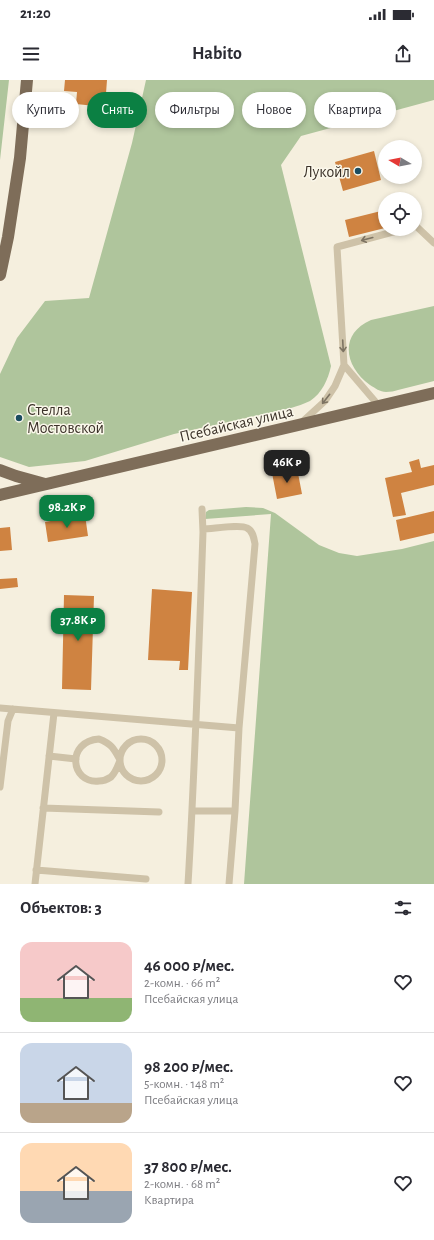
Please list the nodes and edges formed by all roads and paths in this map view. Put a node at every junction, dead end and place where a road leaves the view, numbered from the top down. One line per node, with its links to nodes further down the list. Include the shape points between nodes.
1 (27, 80): 5 (main road, via 20,158)
2 (422, 232): 4 (lane)
3 (378, 236): 6 (lane, one-way to 6, via 337,247)
4 (434, 243)
5 (0, 276)
6 (344, 365): 8 (lane); 9 (lane, one-way to 9, via 325,401)
7 (434, 393): 8 (main road, Псебайская улица)
8 (379, 406): 9 (main road, Псебайская улица)
9 (298, 425): 11 (main road, Псебайская улица)
10 (0, 470): 11 (main road)
11 (46, 484): 12 (main road, Псебайская улица)
12 (0, 495)
13 (202, 509): 14 (lane)
14 (203, 529): 18 (lane); 19 (lane, via 246,528 253,534 256,544)
15 (0, 708): 16 (lane)
16 (13, 709): 17 (lane); 23 (lane, via 8,720)
17 (54, 713): 18 (lane); 20 (lane)
18 (195, 725): 19 (lane); 25 (lane)
19 (239, 728): 26 (lane)
20 (49, 756): 21 (lane); 24 (lane)
21 (76, 758): 22 (lane, via 80,747 92,740 99,740 108,742); 22 (lane, via 80,774 94,782 111,777)
22 (120, 760): 22 (lane, via 123,770 130,778 141,781 158,773 162,758 155,744 141,738 130,741 124,747)
23 (0, 786)
24 (43, 808): 27 (lane); 28 (lane)
25 (192, 810): 26 (lane); 31 (lane)
26 (235, 811): 32 (lane)
27 (159, 812)
28 (36, 870): 29 (lane); 30 (lane)
29 (146, 879)
30 (35, 884)
31 (188, 884)
32 (229, 884)

